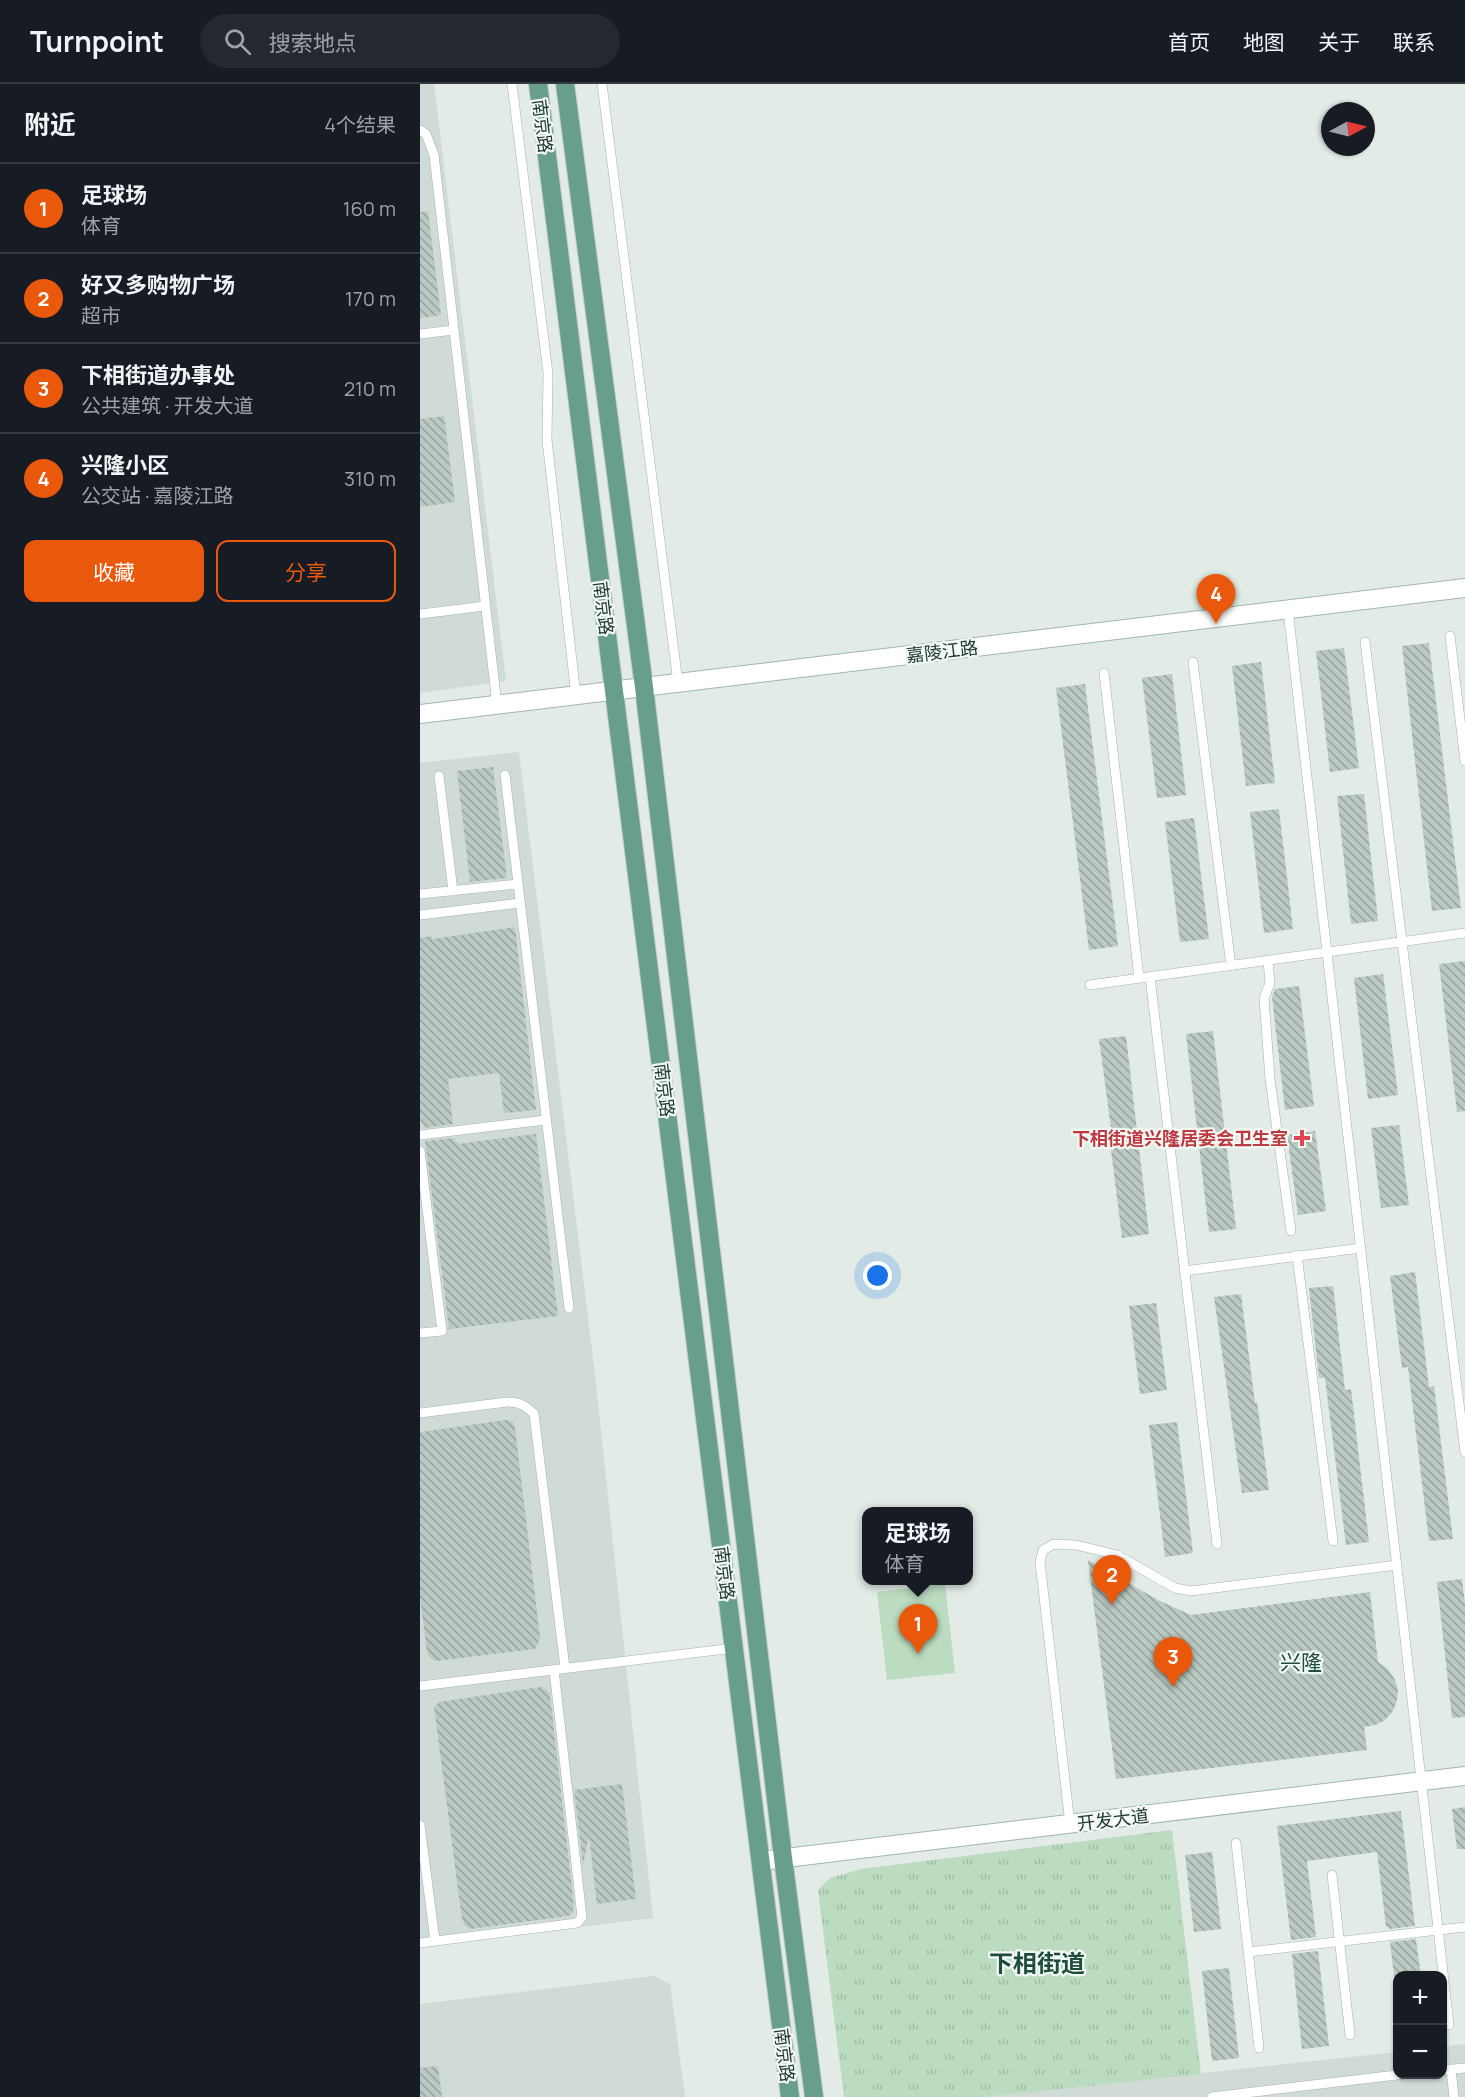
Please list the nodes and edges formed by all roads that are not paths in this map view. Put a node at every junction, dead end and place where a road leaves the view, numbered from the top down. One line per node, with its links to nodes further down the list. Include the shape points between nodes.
1 (512, 84): 19 (lane, via 548,373 547,440)
2 (538, 84): 18 (main road, 南京路)
3 (565, 84): 17 (main road, 南京路)
4 (602, 84): 16 (lane)
5 (420, 130): 6 (lane, via 426,134 434,155)
6 (454, 330): 7 (lane); 9 (lane)
7 (420, 334)
8 (1465, 588): 10 (street, 嘉陵江路)
9 (485, 606): 11 (lane); 20 (lane)
10 (1288, 610): 16 (street, 嘉陵江路); 32 (lane)
11 (420, 614)
12 (1450, 636): 22 (lane)
13 (1365, 642): 31 (lane)
14 (1193, 662): 34 (lane)
15 (1104, 673): 36 (lane)
16 (678, 683): 17 (street, 嘉陵江路)
17 (644, 687): 18 (street, 嘉陵江路); 61 (main road, 南京路)
18 (615, 691): 19 (street, 嘉陵江路); 52 (main road, 南京路)
19 (576, 696): 20 (street, 嘉陵江路)
20 (496, 705): 21 (street, 嘉陵江路)
21 (420, 714)
22 (1465, 761)
23 (505, 775): 25 (lane)
24 (439, 776): 26 (lane)
25 (518, 884): 26 (lane); 28 (lane)
26 (453, 891): 27 (lane)
27 (420, 894)
28 (520, 903): 29 (lane); 38 (lane)
29 (420, 915)
30 (1465, 933): 31 (lane)
31 (1402, 942): 32 (lane); 48 (lane)
32 (1327, 952): 33 (lane); 42 (lane)
33 (1268, 961): 34 (lane); 41 (lane, via 1270,983 1264,998 1270,1079)
34 (1231, 966): 35 (lane)
35 (1150, 977): 36 (lane); 44 (lane)
36 (1139, 978): 37 (lane)
37 (1090, 985)
38 (546, 1120): 39 (lane); 45 (lane)
39 (420, 1135)
40 (420, 1151): 46 (lane, via 442,1331)
41 (1291, 1231)
42 (1361, 1248): 43 (lane); 51 (lane)
43 (1297, 1255): 44 (lane); 49 (lane)
44 (1184, 1270): 50 (lane)
45 (569, 1308)
46 (420, 1333)
47 (420, 1413): 53 (lane, via 517,1402 534,1414)
48 (1465, 1452)
49 (1333, 1541)
50 (1217, 1544)
51 (1397, 1565): 57 (lane); 58 (lane, via 1191,1591 1175,1588 1117,1555 1076,1545 1054,1544 1043,1550 1040,1562)
52 (734, 1648): 53 (lane); 62 (main road, 南京路)
53 (565, 1668): 54 (lane)
54 (554, 1670): 55 (lane); 66 (lane, via 582,1917 578,1923)
55 (420, 1686)
56 (1465, 1776): 57 (street, 开发大道)
57 (1422, 1781): 58 (street, 开发大道); 65 (lane)
58 (1070, 1824): 61 (street, 开发大道)
59 (420, 1825): 66 (lane)
60 (1236, 1843): 69 (lane)
61 (783, 1858): 62 (street, 开发大道); 78 (main road, 南京路)
62 (761, 1861): 77 (main road, 南京路)
63 (1332, 1875): 67 (lane)
64 (1465, 1927): 65 (lane)
65 (1439, 1930): 67 (lane); 70 (lane)
66 (435, 1941): 68 (lane)
67 (1339, 1942): 69 (lane); 71 (lane)
68 (420, 1943)
69 (1248, 1952): 72 (lane)
70 (1449, 2025)
71 (1350, 2036)
72 (1259, 2048)
73 (1465, 2067): 74 (lane)
74 (1447, 2070): 80 (lane)
75 (1393, 2076): 76 (lane)
76 (1298, 2092): 79 (lane)
77 (790, 2097)
78 (814, 2097)
79 (1212, 2097)
80 (1454, 2097)

